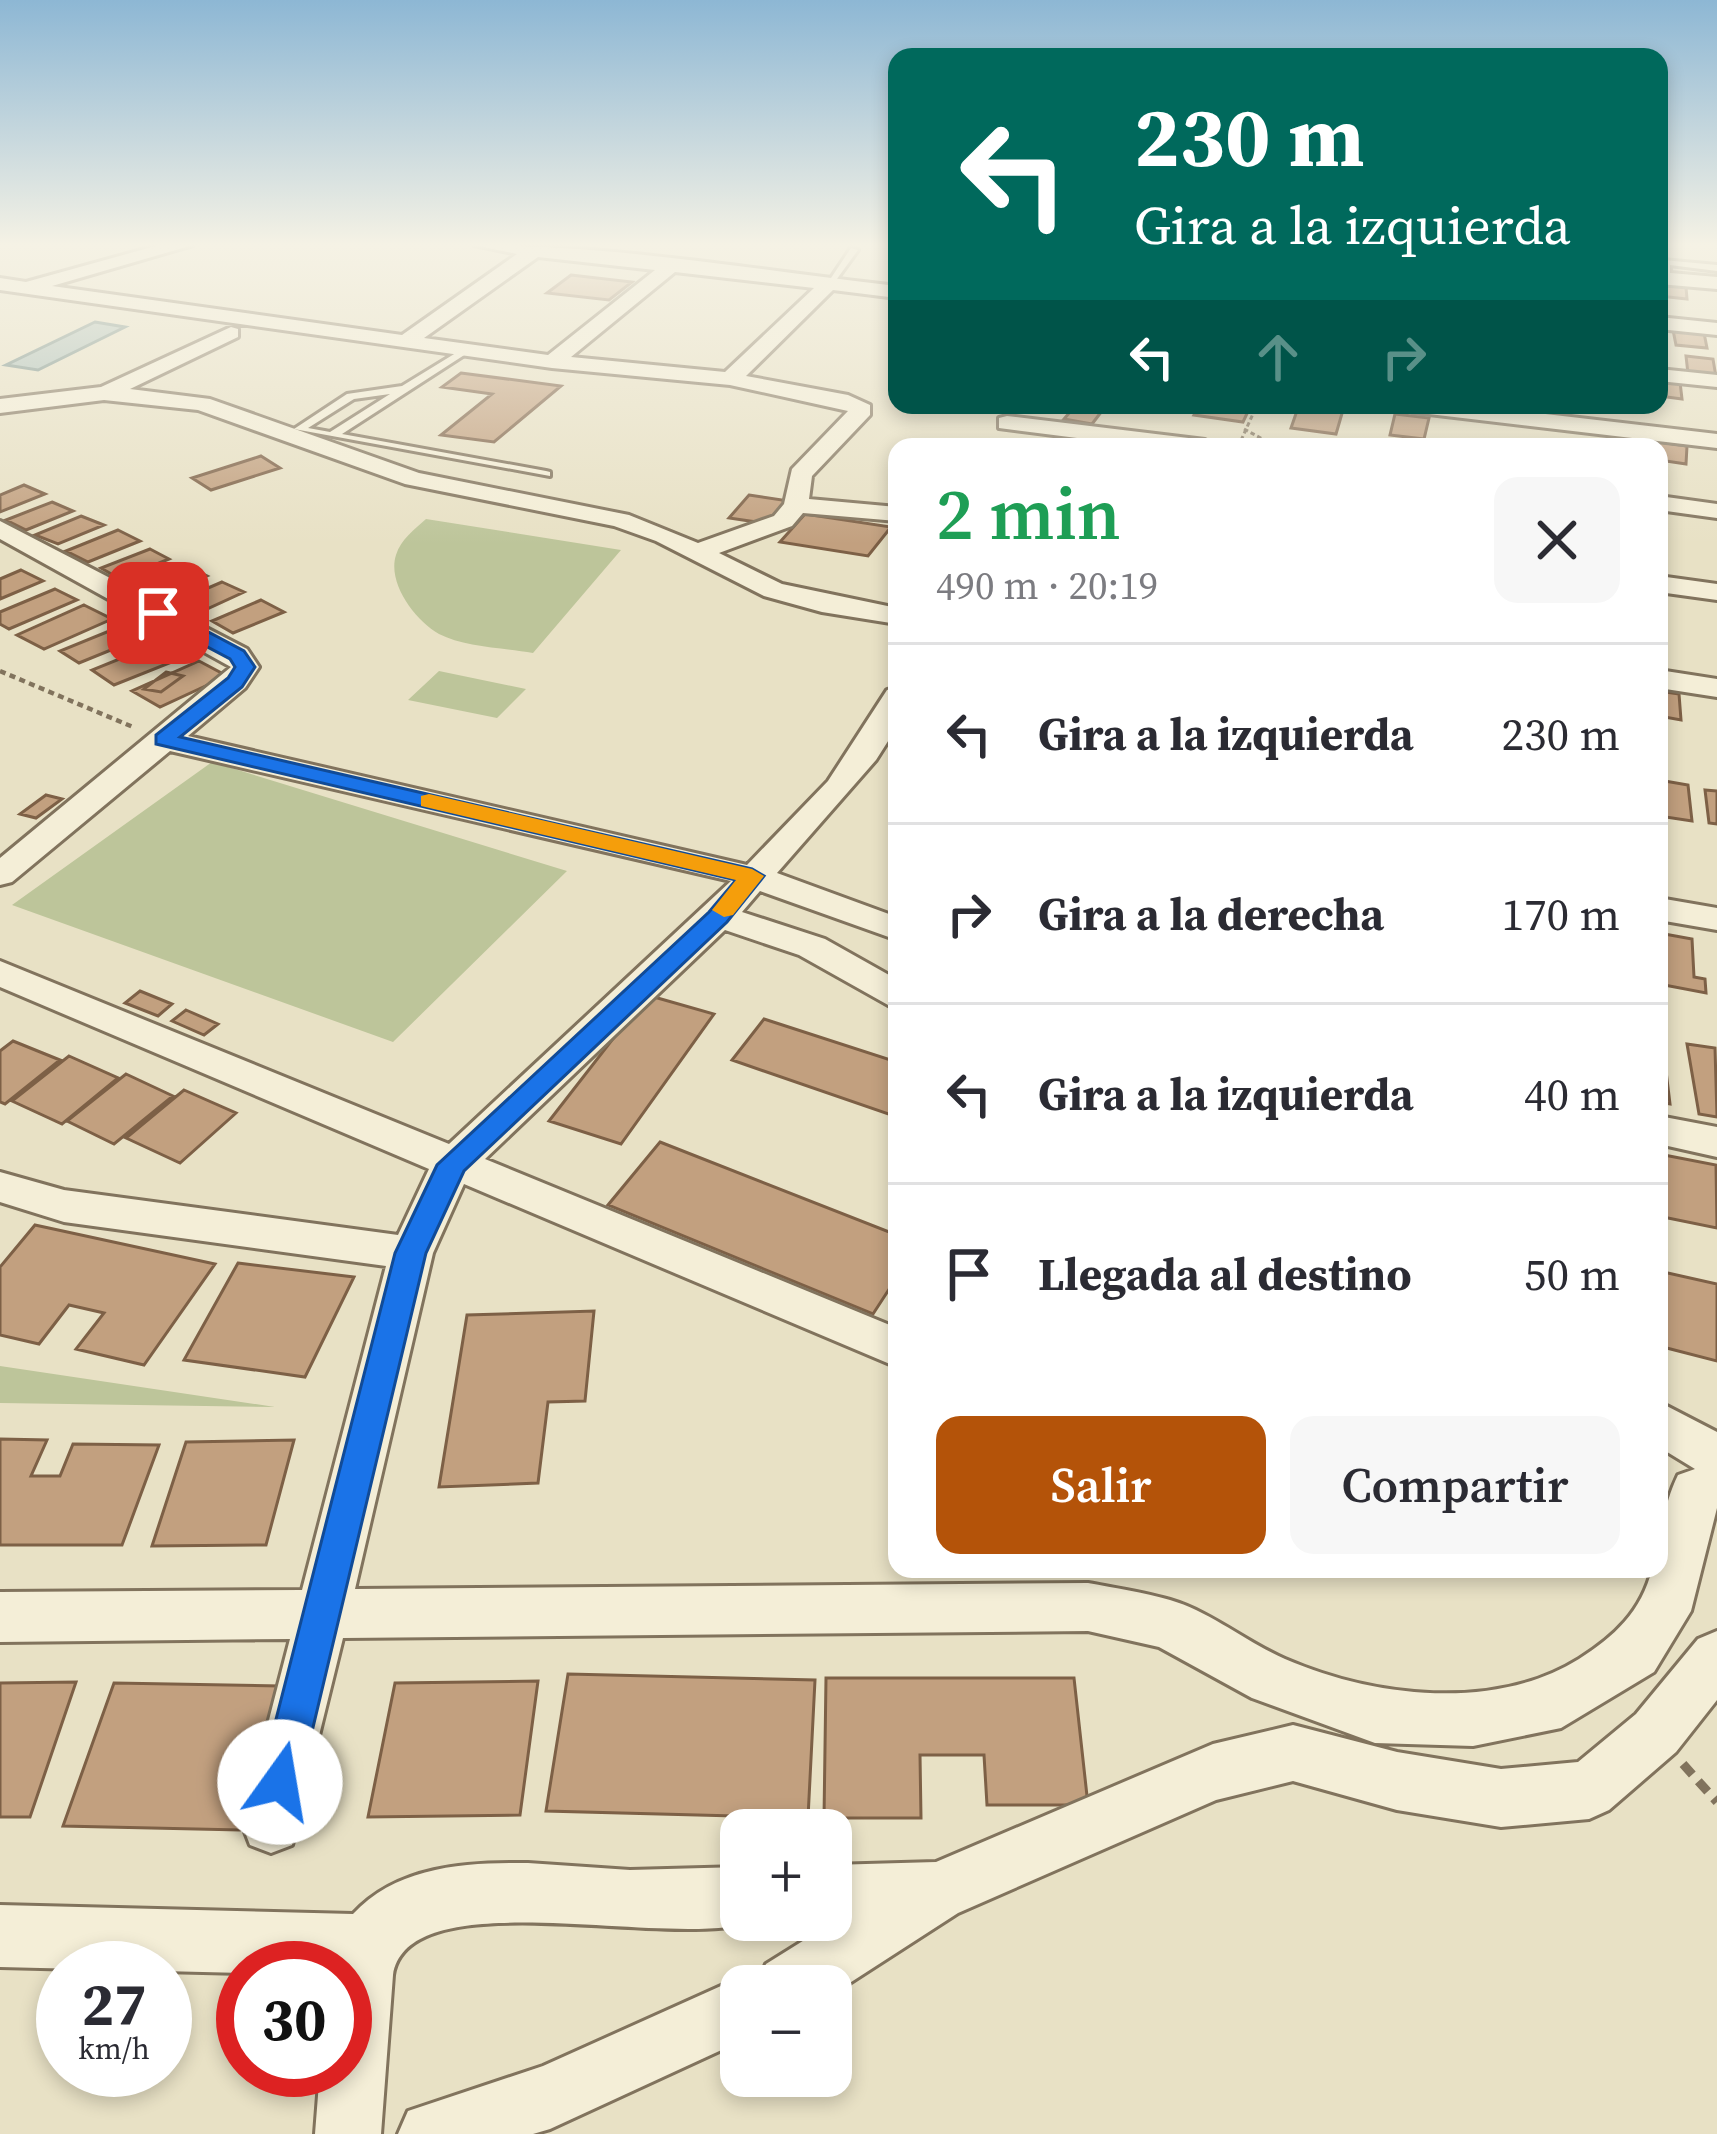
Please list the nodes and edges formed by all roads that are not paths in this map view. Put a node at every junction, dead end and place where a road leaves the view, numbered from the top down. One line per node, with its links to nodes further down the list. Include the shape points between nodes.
1 (208, 345): 13 (street)
2 (231, 345): 8 (street)
3 (430, 345): 6 (street)
4 (574, 345): 7 (street)
5 (766, 345): 10 (street)
6 (467, 350): 7 (street); 12 (lane)
7 (552, 362): 10 (street)
8 (226, 364)
9 (1668, 376): 11 (street)
10 (730, 379): 22 (street, via 862,410 800,474)
11 (1717, 381)
12 (405, 389): 17 (lane); 17 (lane, via 352,396 298,428)
13 (104, 393): 14 (street); 26 (street, via 206,397 413,479 620,520)
14 (0, 406)
15 (1002, 414): 18 (street)
16 (1488, 414): 19 (street)
17 (332, 435): 20 (lane)
18 (1150, 438)
19 (1717, 441)
20 (546, 474)
21 (1668, 504): 23 (street)
22 (796, 505): 24 (street); 26 (street, via 778,524)
23 (1717, 511)
24 (888, 513)
25 (0, 529): 33 (street, via 237,655 245,667 235,682)
26 (697, 552): 29 (street, via 773,590)
27 (1668, 585): 28 (street)
28 (1717, 592)
29 (888, 615)
30 (1668, 680): 31 (street)
31 (1717, 688)
32 (888, 717): 35 (street, via 843,790)
33 (164, 740): 34 (street); 35 (street)
34 (0, 875)
35 (752, 876): 36 (street); 38 (street)
36 (806, 895): 40 (street); 41 (street, via 775,913)
37 (1668, 911): 39 (street)
38 (718, 917): 41 (street); 46 (street)
39 (1717, 919)
40 (888, 926)
41 (775, 929): 43 (street, via 818,946)
42 (0, 973): 46 (street)
43 (888, 992)
44 (1668, 1132): 45 (street)
45 (1717, 1142)
46 (452, 1165): 48 (street); 49 (street)
47 (0, 1187): 48 (street, via 64,1206)
48 (411, 1253): 52 (street)
49 (888, 1344)
50 (1668, 1436): 51 (street)
51 (1697, 1482): 52 (street, via 1672,1594 1635,1654 1561,1701 1473,1719 1375,1716 1271,1680 1168,1624 1088,1607)
52 (319, 1615): 53 (street); 55 (street)
53 (0, 1617)
54 (1717, 1657): 56 (street, via 1656,1733 1589,1790 1501,1798 1293,1753 1213,1772)
55 (271, 1824)
56 (937, 1892): 57 (street); 62 (street)
57 (852, 1894)
58 (720, 1898): 60 (street, via 483,1892 425,1901 387,1918)
59 (0, 1936): 61 (street)
60 (370, 1941)
61 (216, 1942)
62 (821, 1965)
63 (720, 2018): 66 (street, via 550,2096)
64 (352, 2097): 65 (street)
65 (348, 2134)
66 (431, 2134)

